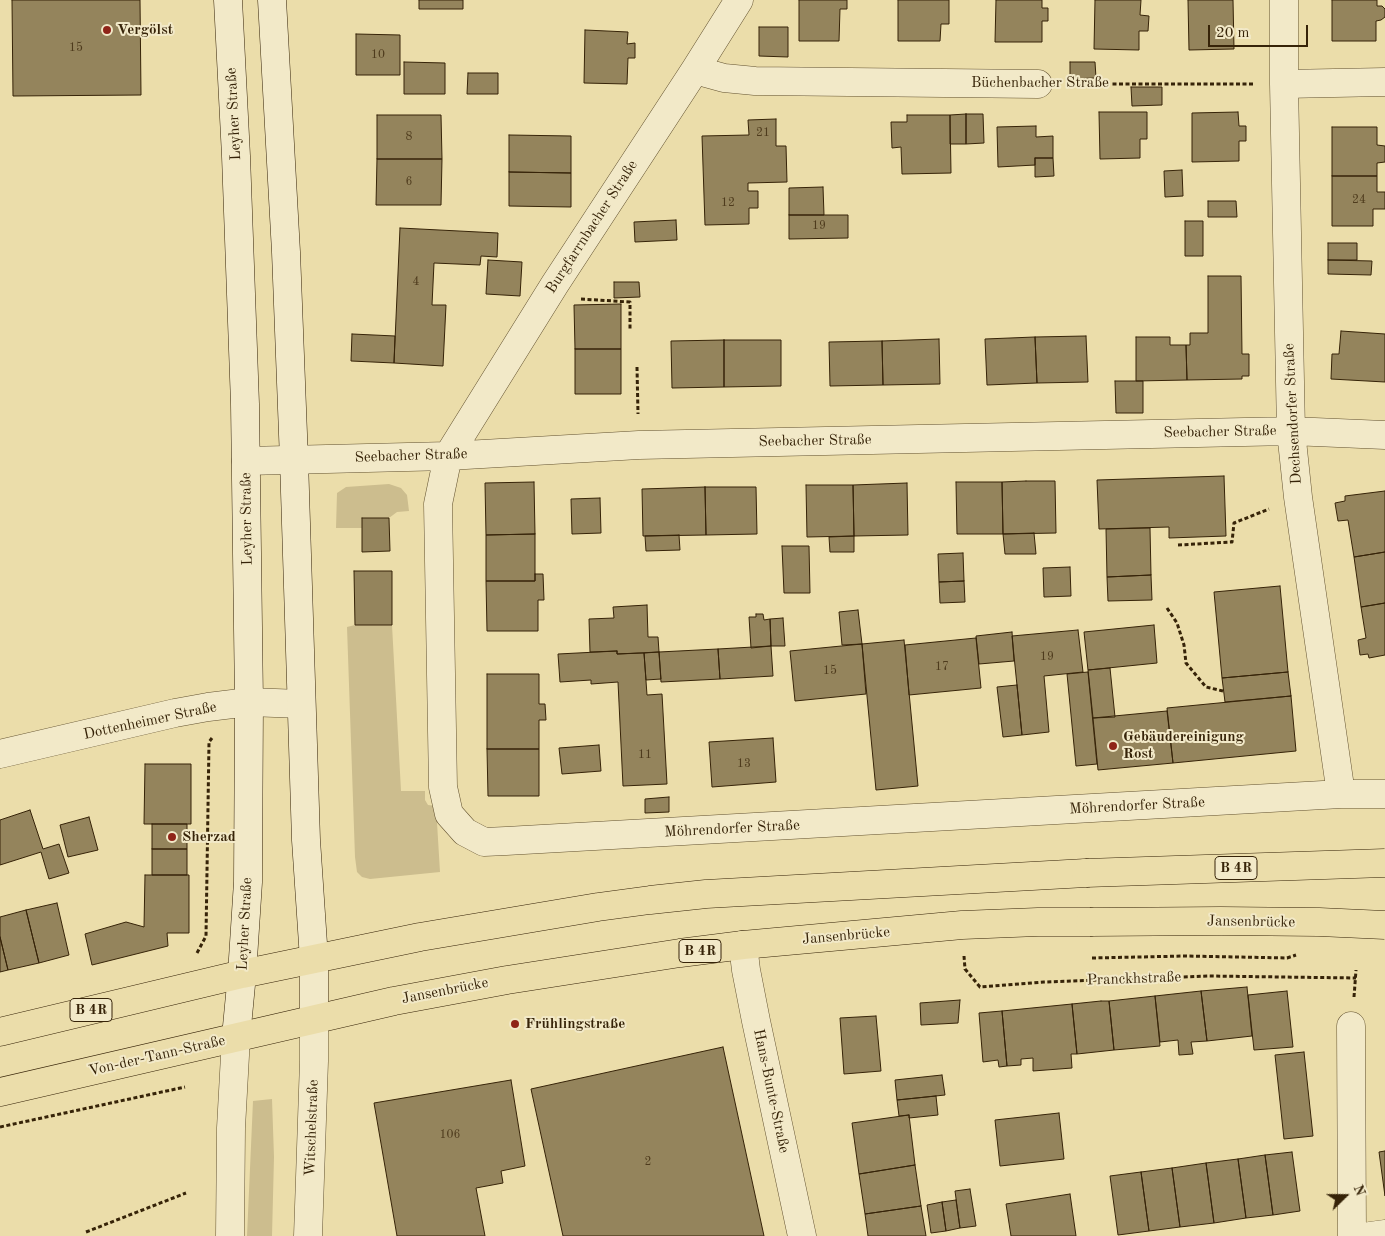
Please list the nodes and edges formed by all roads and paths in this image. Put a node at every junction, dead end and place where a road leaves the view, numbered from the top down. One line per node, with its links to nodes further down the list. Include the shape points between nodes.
1 (228, 0): 17 (street, Leyher Straße)
2 (272, 0): 16 (street)
3 (738, 0): 5 (street, Burgfarrnbacher Straße)
4 (1284, 0): 8 (street, Dechsendorfer Straße)
5 (695, 70): 7 (street, Büchenbacher Straße, via 724,78 755,81); 9 (street, Burgfarrnbacher Straße)
6 (1385, 82): 8 (street)
7 (1038, 84): 8 (path, Büchenbacher Straße)
8 (1284, 84): 12 (street, Dechsendorfer Straße)
9 (555, 284): 10 (path, via 577,299 630,302); 15 (street, Burgfarrnbacher Straße)
10 (630, 330)
11 (637, 367): 14 (path)
12 (1291, 431): 13 (street, Seebacher Straße); 14 (street, Seebacher Straße); 18 (street, Dechsendorfer Straße)
13 (1385, 435)
14 (639, 445): 15 (street, Seebacher Straße)
15 (448, 456): 16 (street, Seebacher Straße); 26 (street, Möhrendorfer Straße, via 438,504 444,787 449,814 466,832 484,842)
16 (294, 460): 17 (street, Seebacher Straße); 23 (street)
17 (246, 461): 22 (street, Leyher Straße)
18 (1298, 497): 19 (path, via 1234,523 1232,542); 26 (street, Dechsendorfer Straße)
19 (1178, 545)
20 (1166, 608): 21 (path, via 1177,622 1186,663 1206,688)
21 (1223, 691)
22 (249, 702): 23 (street, Dottenheimer Straße); 25 (street, Dottenheimer Straße, via 175,713); 34 (street, Leyher Straße, via 248,882)
23 (301, 704): 33 (street)
24 (208, 742): 32 (path, via 206,936)
25 (0, 754)
26 (1341, 794): 27 (street, Möhrendorfer Straße)
27 (1385, 794)
28 (1385, 863): 33 (main road, B 4R, bridge, via 1086,872 706,894 483,926)
29 (962, 925): 30 (main road, Jansenbrücke / B 4R, bridge, via 1221,921); 31 (main road, Jansenbrücke / B 4R); 35 (path, Pranckhstraße, via 965,969 980,987 1208,976)
30 (1385, 925)
31 (743, 945): 36 (main road, Jansenbrücke / B 4R, via 508,980); 48 (street, Hans-Bunte-Straße)
32 (195, 958)
33 (314, 959): 34 (main road, B 4R); 36 (street)
34 (242, 974): 38 (main road, B 4R); 39 (street, Leyher Straße)
35 (1356, 978)
36 (314, 1019): 39 (main road, Von-der-Tann-Straße / B 4R); 47 (street, Witschelstraße)
37 (1351, 1026): 49 (street)
38 (0, 1032)
39 (236, 1037): 41 (main road, Von-der-Tann-Straße / B 4R); 46 (street)
40 (185, 1088): 42 (path)
41 (0, 1092)
42 (0, 1127)
43 (186, 1193): 44 (path)
44 (86, 1232)
45 (1385, 1234): 50 (street)
46 (230, 1236)
47 (308, 1236)
48 (802, 1236)
49 (1352, 1236)
50 (1370, 1236)

